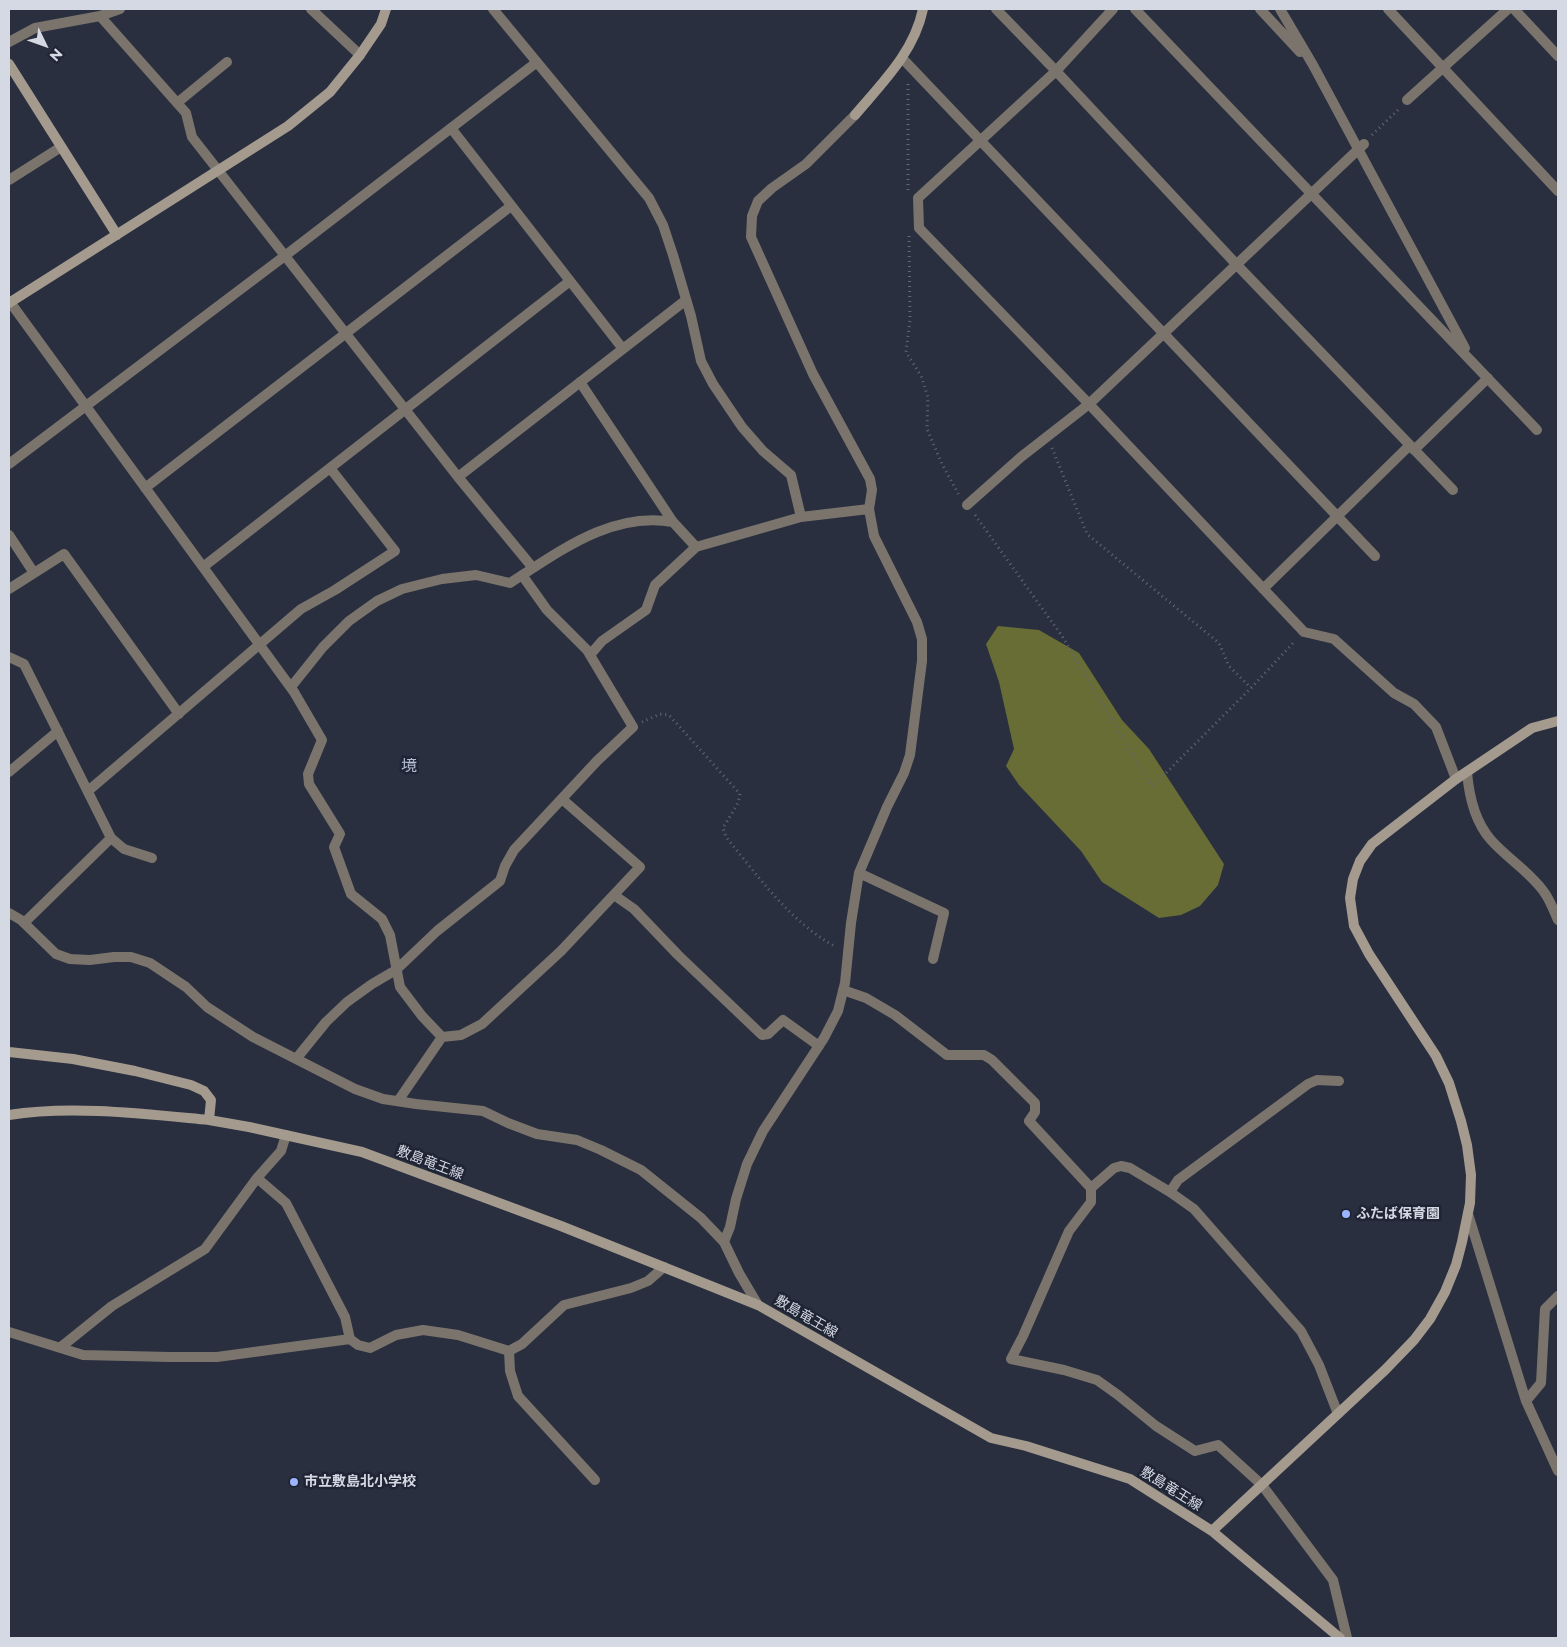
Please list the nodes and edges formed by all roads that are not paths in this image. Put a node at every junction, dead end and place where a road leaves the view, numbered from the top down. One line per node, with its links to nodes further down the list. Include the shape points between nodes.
1 (120, 9): 14 (street)
2 (311, 9): 16 (street)
3 (386, 9): 16 (street, via 381,24)
4 (493, 9): 19 (street)
5 (923, 9): 20 (street)
6 (996, 9): 24 (street)
7 (1113, 9): 24 (street)
8 (1135, 9): 34 (street)
9 (1260, 9): 22 (street)
10 (1280, 9): 22 (street)
11 (1388, 9): 23 (street)
12 (1508, 9): 23 (street)
13 (1514, 9): 17 (street)
14 (100, 16): 15 (street, via 34,28); 26 (street)
15 (9, 42)
16 (360, 55): 31 (street, via 330,92 288,126)
17 (1558, 56)
18 (227, 62): 26 (street)
19 (537, 62): 27 (street); 40 (street, via 649,198 663,224)
20 (905, 62): 28 (street); 59 (street, via 806,164 758,201 752,216 751,237 813,374 870,479)
21 (9, 64): 29 (street)
22 (1313, 65): 30 (street)
23 (1443, 68): 25 (street); 33 (street)
24 (1056, 71): 28 (street); 38 (street)
25 (1407, 100)
26 (177, 103): 31 (street, via 186,113 192,136)
27 (451, 128): 35 (street); 37 (street)
28 (980, 140): 43 (street); 48 (street, via 918,198 919,228)
29 (61, 147): 32 (street); 36 (street)
30 (1361, 147): 34 (street); 45 (street)
31 (219, 170): 36 (street); 37 (street)
32 (9, 180)
33 (1558, 191)
34 (1313, 194): 38 (street); 45 (street)
35 (511, 206): 39 (street); 42 (street)
36 (117, 235): 41 (street)
37 (286, 255): 42 (street); 49 (street)
38 (1237, 265): 43 (street); 52 (street)
39 (570, 281): 44 (street); 50 (street)
40 (686, 300): 44 (street); 61 (street, via 701,361 742,428 791,476)
41 (9, 303): 49 (street)
42 (346, 332): 50 (street); 56 (street)
43 (1164, 334): 48 (street); 60 (street)
44 (623, 349): 47 (street)
45 (1471, 361): 46 (street)
46 (1488, 378): 51 (street); 52 (street)
47 (580, 382): 55 (street); 62 (street)
48 (1089, 404): 58 (street); 71 (street)
49 (86, 407): 53 (street); 56 (street)
50 (406, 409): 54 (street); 55 (street)
51 (1537, 430)
52 (1412, 448): 57 (street); 60 (street)
53 (9, 464)
54 (330, 468): 66 (street); 72 (street, via 395,551 302,609)
55 (458, 477): 67 (street)
56 (145, 488): 66 (street)
57 (1453, 490)
58 (967, 504)
59 (869, 509): 61 (street); 86 (street, via 874,536 917,622 922,639 922,661 910,755)
60 (1337, 516): 65 (street); 71 (street)
61 (800, 517): 64 (street)
62 (673, 522): 64 (street); 67 (street, via 644,519 601,529)
63 (9, 535): 68 (street)
64 (696, 547): 73 (street, via 655,585 646,610 602,641)
65 (1375, 556)
66 (203, 567): 72 (street)
67 (533, 568): 69 (street)
68 (34, 573): 70 (street); 76 (street, via 64,554)
69 (522, 575): 73 (street, via 547,610); 75 (street, via 510,583 476,575 402,589 349,621)
70 (9, 589)
71 (1263, 589): 81 (street, via 1304,632 1334,639 1394,694 1414,704 1436,727)
72 (260, 645): 75 (street); 76 (street)
73 (590, 655): 83 (street, via 633,726)
74 (9, 657): 78 (street, via 24,664)
75 (291, 687): 92 (street, via 322,740 308,774 309,784 340,834 334,847 351,894 382,919 390,935)
76 (179, 714): 82 (street)
77 (1558, 721): 80 (street, via 1532,728)
78 (58, 731): 79 (street); 82 (street)
79 (10, 767)
80 (1467, 772): 81 (street); 89 (street, via 1469,796 1491,840 1544,892)
81 (1456, 779): 106 (street, via 1372,844 1360,861 1350,898 1354,926 1436,1056 1449,1083 1467,1146 1471,1175)
82 (88, 791): 84 (street)
83 (562, 799): 87 (street, via 640,867); 92 (street, via 514,850 500,880 437,931)
84 (111, 838): 85 (street, via 124,849); 90 (street)
85 (152, 858)
86 (859, 873): 91 (street, via 944,913); 93 (street)
87 (614, 895): 94 (street, via 562,951 482,1024 461,1035); 95 (street, via 634,908 762,1035 768,1034 783,1020)
88 (9, 913): 90 (street)
89 (1558, 920)
90 (24, 923): 97 (street, via 56,954 70,959 131,957 150,963 186,987 207,1008)
91 (933, 959)
92 (396, 970): 94 (street, via 400,986); 97 (street, via 347,1002)
93 (843, 990): 95 (street, via 838,1011); 104 (street, via 866,998 895,1016 947,1055 984,1055 992,1060 1036,1103 1029,1121)
94 (442, 1037): 99 (street)
95 (819, 1046): 107 (street, via 763,1131 747,1164)
96 (9, 1052): 101 (street, via 73,1059 191,1085 204,1091 211,1100)
97 (296, 1059): 99 (street, via 355,1089)
98 (1339, 1081): 105 (street, via 1317,1080 1308,1084 1178,1180)
99 (398, 1101): 107 (street, via 484,1110 537,1134 577,1140 601,1150 648,1175 701,1218)
100 (9, 1115): 101 (street, 敷島竜王線, via 111,1112)
101 (209, 1120): 102 (street, 敷島竜王線)
102 (286, 1135): 103 (street, via 281,1151); 108 (street, 敷島竜王線, via 362,1152)
103 (257, 1178): 112 (street, via 286,1203 345,1317); 113 (street, via 204,1249 112,1306)
104 (1091, 1188): 105 (street, via 1114,1168 1121,1166); 119 (street, via 1091,1202 1069,1231 1011,1359 1096,1380 1195,1451 1218,1445)
105 (1170, 1192): 116 (street, via 1194,1209 1210,1226 1301,1332 1319,1365)
106 (1468, 1214): 115 (street); 116 (street, via 1456,1265 1430,1319 1386,1370)
107 (724, 1242): 110 (street)
108 (664, 1267): 110 (street, 敷島竜王線); 114 (street, via 631,1288 564,1306 522,1344)
109 (1558, 1296): 115 (street, via 1545,1309 1541,1383)
110 (758, 1306): 120 (street, 敷島竜王線, via 991,1438 1130,1479)
111 (9, 1332): 113 (street)
112 (350, 1339): 113 (street, via 217,1357 83,1355); 114 (street, via 358,1346 370,1348 396,1335 423,1330 458,1335)
113 (61, 1347)
114 (509, 1351): 118 (street, via 510,1372 518,1396)
115 (1526, 1401): 117 (street)
116 (1338, 1414): 119 (street)
117 (1558, 1471)
118 (595, 1480)
119 (1262, 1485): 120 (street); 122 (street, via 1333,1580)
120 (1212, 1531): 121 (street, 敷島竜王線)
121 (1340, 1638)
122 (1346, 1638)

